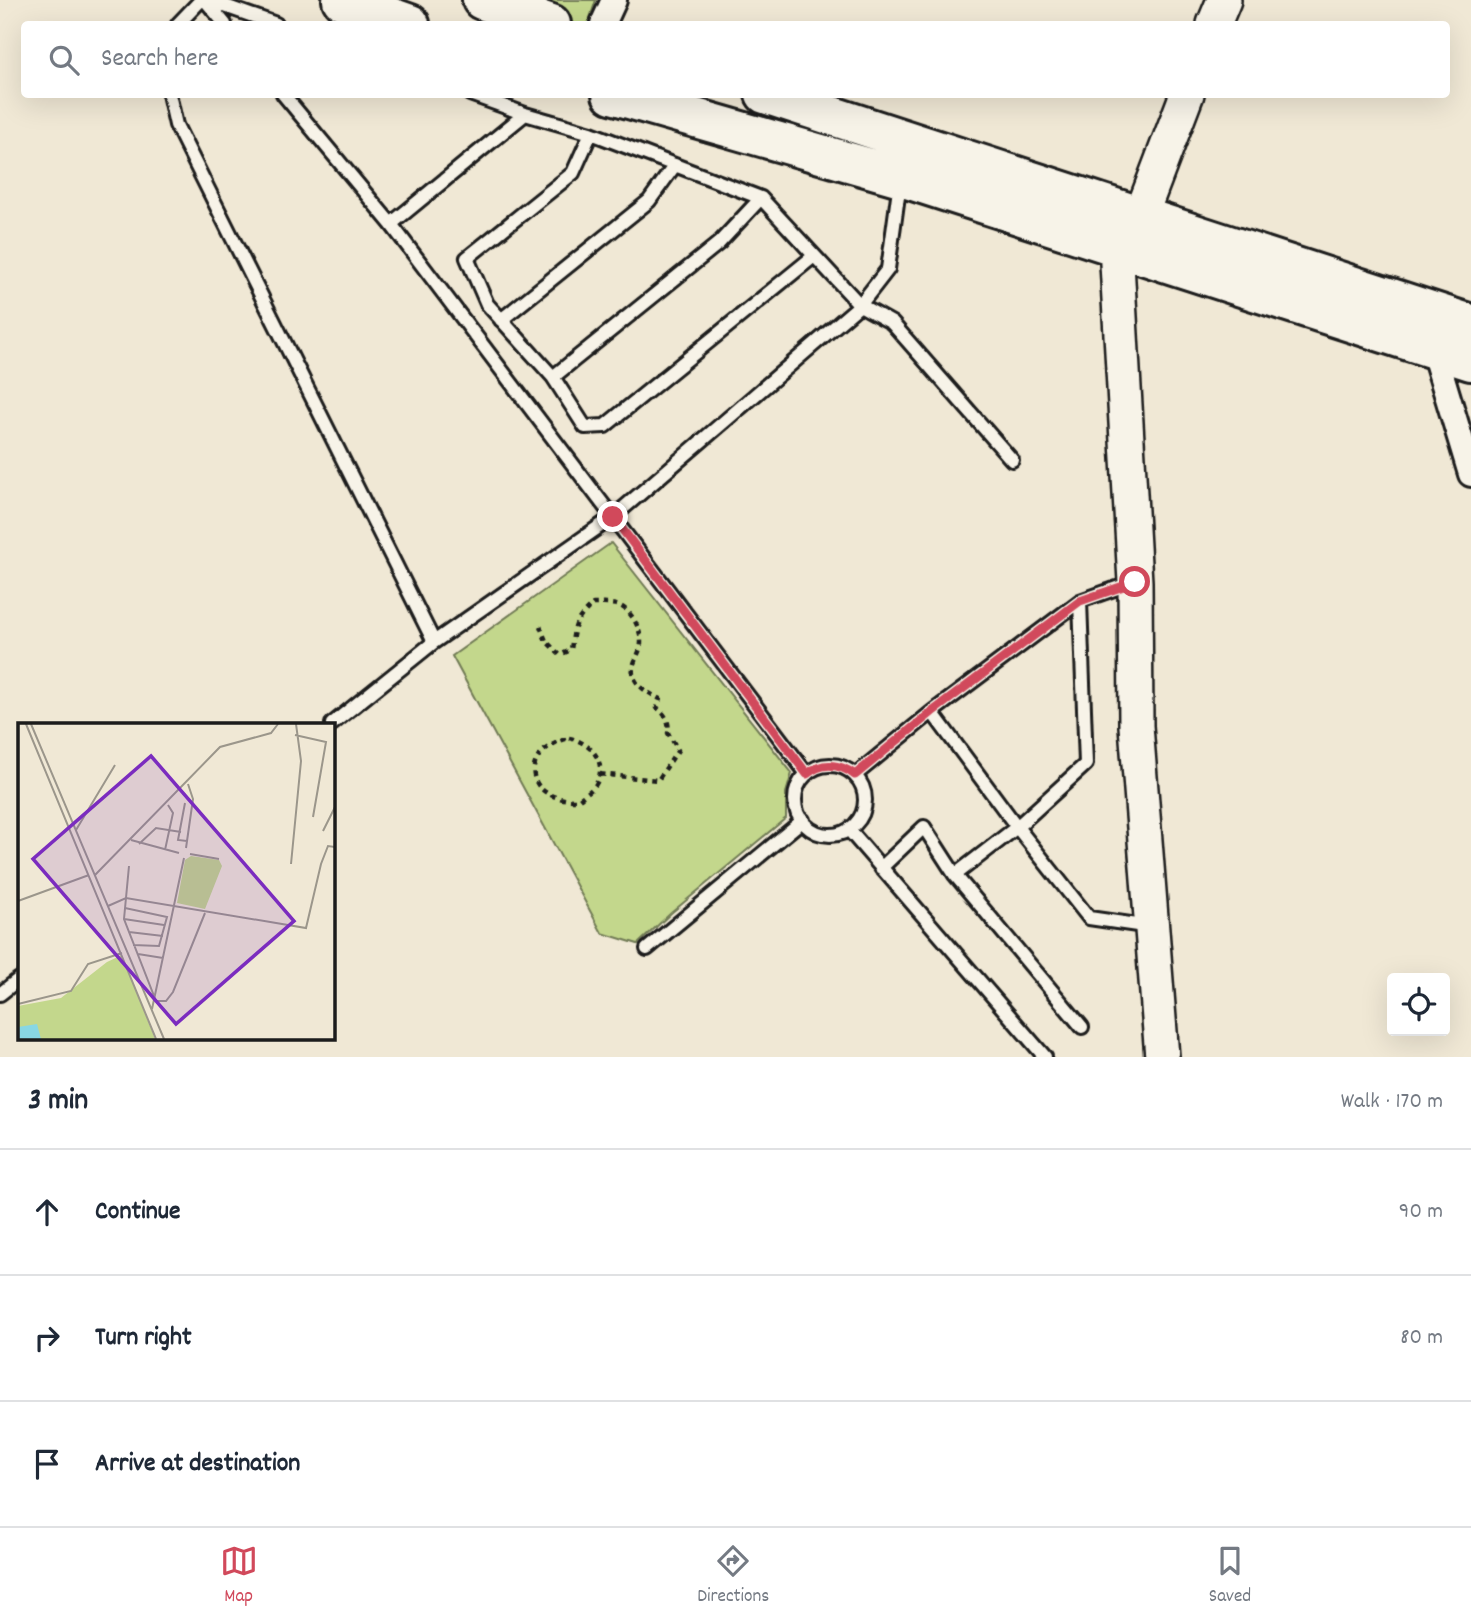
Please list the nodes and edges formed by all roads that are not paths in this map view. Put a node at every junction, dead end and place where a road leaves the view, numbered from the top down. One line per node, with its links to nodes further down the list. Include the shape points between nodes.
1 (204, 0): 6 (lane); 7 (lane); 8 (lane)
2 (342, 0): 9 (highway)
3 (482, 0): 10 (highway)
4 (614, 0): 11 (street)
5 (1224, 0): 12 (main road)
6 (181, 21)
7 (222, 21)
8 (267, 21)
9 (402, 21)
10 (542, 21)
11 (604, 21)
12 (1215, 21)
13 (170, 98): 39 (lane, via 176,125)
14 (286, 98): 25 (lane)
15 (481, 98): 19 (lane)
16 (626, 98): 22 (highway)
17 (777, 98): 24 (highway)
18 (1186, 98): 24 (main road)
19 (525, 114): 20 (lane); 25 (lane)
20 (591, 133): 21 (lane); 29 (lane, via 573,173 467,258 487,304)
21 (675, 165): 23 (lane); 29 (lane, via 649,201)
22 (901, 177): 26 (highway); 28 (lane, via 888,269)
23 (761, 198): 27 (lane); 33 (lane, via 719,243)
24 (1141, 215): 30 (highway)
25 (391, 224): 36 (lane)
26 (1116, 246): 31 (highway); 37 (main road)
27 (814, 256): 28 (lane); 33 (lane, via 605,426 584,427)
28 (860, 305): 34 (lane, via 892,323); 36 (lane)
29 (501, 320): 33 (lane)
30 (1471, 324)
31 (1433, 348): 32 (highway); 35 (street)
32 (1471, 360)
33 (553, 377)
34 (1013, 460)
35 (1471, 474)
36 (613, 517): 39 (lane); 42 (lane)
37 (1135, 582): 38 (lane); 49 (main road, via 1136,726)
38 (1080, 601): 40 (lane); 45 (lane, via 1086,764)
39 (434, 642): 41 (lane)
40 (932, 712): 43 (lane); 45 (lane)
41 (333, 723)
42 (807, 774): 43 (lane, via 836,765); 44 (lane, via 795,801)
43 (855, 775): 46 (lane, via 866,799 858,821)
44 (803, 820): 46 (lane, via 825,834); 50 (lane)
45 (1017, 827): 48 (lane); 49 (lane, via 1089,918)
46 (849, 830): 47 (lane)
47 (881, 867): 48 (lane, via 924,827); 54 (lane)
48 (955, 875): 53 (lane)
49 (1152, 927): 55 (main road)
50 (647, 949)
51 (18, 980): 52 (lane)
52 (0, 995)
53 (1082, 1027)
54 (1045, 1057)
55 (1162, 1057)

